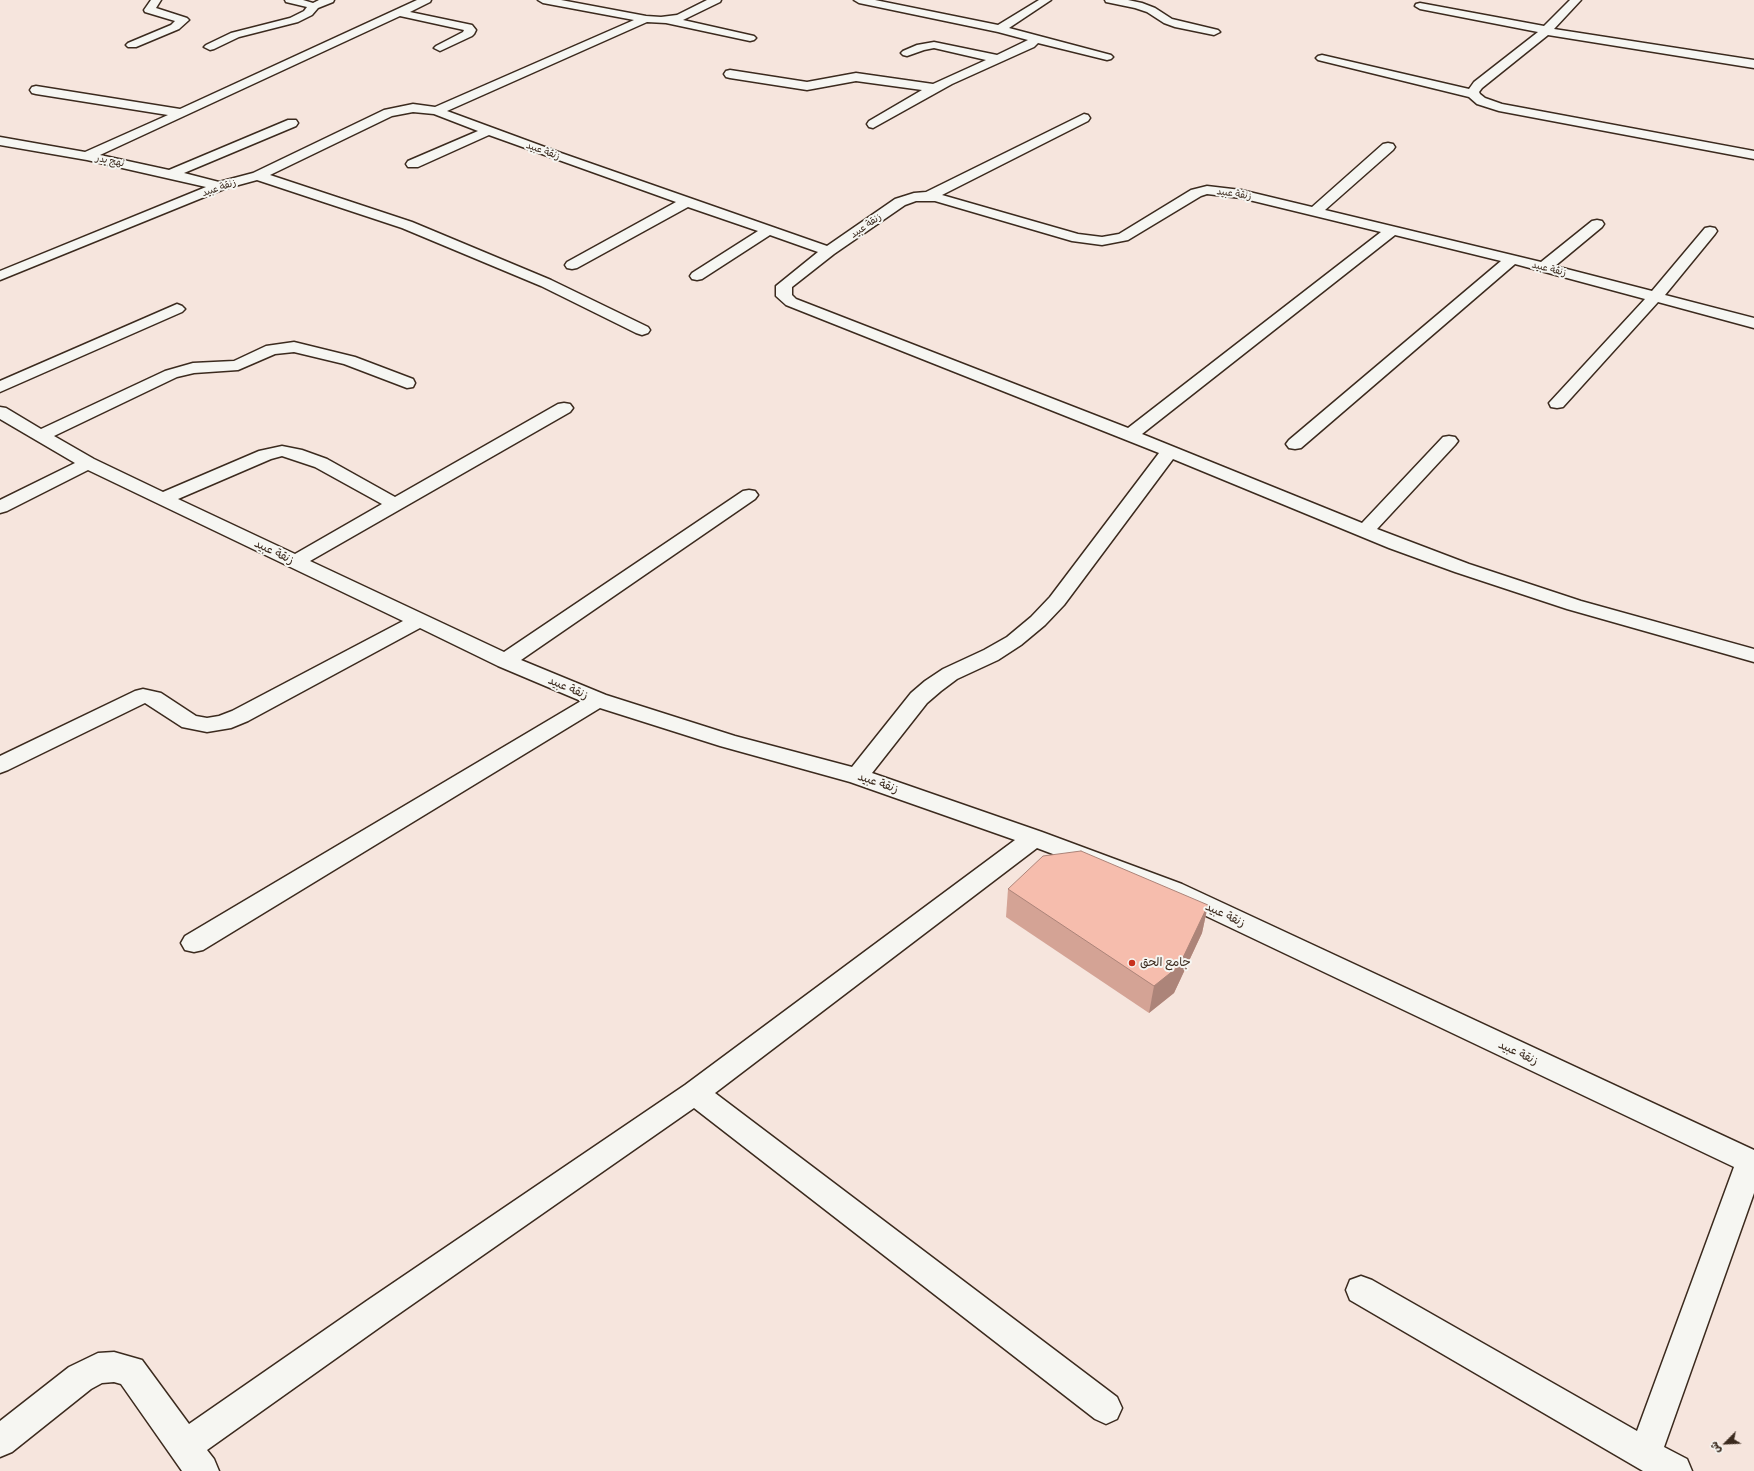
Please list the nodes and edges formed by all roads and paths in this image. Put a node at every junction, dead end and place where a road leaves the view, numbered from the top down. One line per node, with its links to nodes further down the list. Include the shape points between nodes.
1 (156, 0): 21 (street, via 149,10 183,20)
2 (290, 0): 11 (street)
3 (329, 0): 11 (street)
4 (426, 0): 13 (street)
5 (543, 0): 14 (street)
6 (716, 0): 15 (street, via 679,18)
7 (859, 0): 16 (street)
8 (1046, 0): 16 (street)
9 (1110, 0): 18 (street, via 1138,5 1179,25)
10 (1576, 0): 17 (street)
11 (314, 6): 22 (street, via 308,13 294,20 235,35)
12 (1420, 6): 17 (street)
13 (399, 13): 23 (street, via 468,27 468,34); 34 (street)
14 (646, 19): 15 (street); 33 (street)
15 (668, 20): 19 (street)
16 (1000, 29): 20 (street)
17 (1546, 30): 28 (street); 32 (street, via 1478,85)
18 (1214, 32)
19 (750, 38)
20 (1036, 39): 25 (street); 27 (street)
21 (132, 45)
22 (210, 47)
23 (440, 48)
24 (907, 53): 27 (street, via 934,45)
25 (1107, 57)
26 (1322, 58): 32 (street, via 1344,68)
27 (997, 59): 30 (street)
28 (1754, 64)
29 (730, 74): 30 (street, via 807,86 856,77)
30 (936, 88): 37 (street)
31 (36, 90): 34 (street)
32 (1474, 94): 41 (street, via 1481,101 1499,107)
33 (436, 111): 38 (street, زنقة عبيد); 45 (street, زنقة عبيد, via 413,108 388,113)
34 (181, 113): 42 (street)
35 (1084, 118): 47 (street)
36 (292, 122): 44 (street)
37 (873, 124)
38 (489, 131): 43 (street); 48 (street, زنقة عبيد)
39 (0, 142): 42 (street, نهج بدر)
40 (1388, 147): 49 (street)
41 (1754, 155)
42 (87, 156): 44 (street, نهج بدر)
43 (413, 164)
44 (170, 174): 46 (street, نهج بدر)
45 (258, 176): 46 (street, زنقة عبيد); 63 (street, via 407,225 546,283)
46 (220, 186): 58 (street, زنقة عبيد)
47 (929, 196): 49 (street, زنقة عبيد, via 1092,241 1111,240 1123,236 1188,196 1207,190 1241,194); 54 (street, زنقة عبيد, via 914,197 900,202)
48 (688, 201): 51 (street, زنقة عبيد); 56 (street)
49 (1314, 212): 52 (street, زنقة عبيد)
50 (1597, 224): 57 (street)
51 (769, 230): 54 (street, زنقة عبيد); 59 (street)
52 (1392, 231): 55 (street, زنقة عبيد); 69 (street)
53 (1710, 231): 60 (street)
54 (829, 251): 69 (street, via 784,286 784,296 791,302)
55 (1512, 259): 57 (street, زنقة عبيد); 72 (street)
56 (572, 265)
57 (1544, 267): 60 (street, زنقة عبيد)
58 (0, 276)
59 (697, 276)
60 (1656, 296): 62 (street, زنقة عبيد); 66 (street)
61 (177, 309): 65 (street)
62 (1754, 323)
63 (642, 330)
64 (407, 383): 70 (street, via 349,360 294,347 272,349 238,365 193,368 171,374)
65 (0, 387)
66 (1557, 403)
67 (564, 408): 77 (street)
68 (0, 412): 70 (street, زنقة عبيد)
69 (1130, 435): 73 (street)
70 (40, 436): 74 (street, زنقة عبيد)
71 (1449, 441): 79 (street)
72 (1294, 444)
73 (1170, 451): 79 (street); 86 (street, via 1057,601 1038,621 1014,641 992,655 950,674 919,698)
74 (88, 463): 76 (street, زنقة عبيد); 78 (street)
75 (749, 495): 83 (street)
76 (162, 499): 77 (street, via 265,455 282,451 321,463); 80 (street, زنقة عبيد)
77 (395, 504): 80 (street)
78 (0, 507)
79 (1365, 531): 82 (street, via 1526,590)
80 (294, 562): 81 (street, زنقة عبيد)
81 (418, 621): 83 (street, زنقة عبيد); 85 (street, via 240,716 223,722 207,726 190,722 153,698 143,696)
82 (1754, 656)
83 (505, 661): 84 (street, زنقة عبيد)
84 (598, 700): 86 (street, زنقة عبيد, via 728,741); 88 (street)
85 (0, 766)
86 (858, 776): 87 (street, زنقة عبيد)
87 (1034, 838): 89 (street); 90 (street, زنقة عبيد, via 1173,890)
88 (194, 943)
89 (695, 1094): 92 (street); 95 (street, via 379,1310)
90 (1752, 1162): 94 (street)
91 (1361, 1290): 94 (street)
92 (1106, 1408)
93 (0, 1441): 95 (street, via 80,1378 98,1368 114,1367 131,1371)
94 (1646, 1454): 96 (street)
95 (193, 1459)
96 (1675, 1471)

